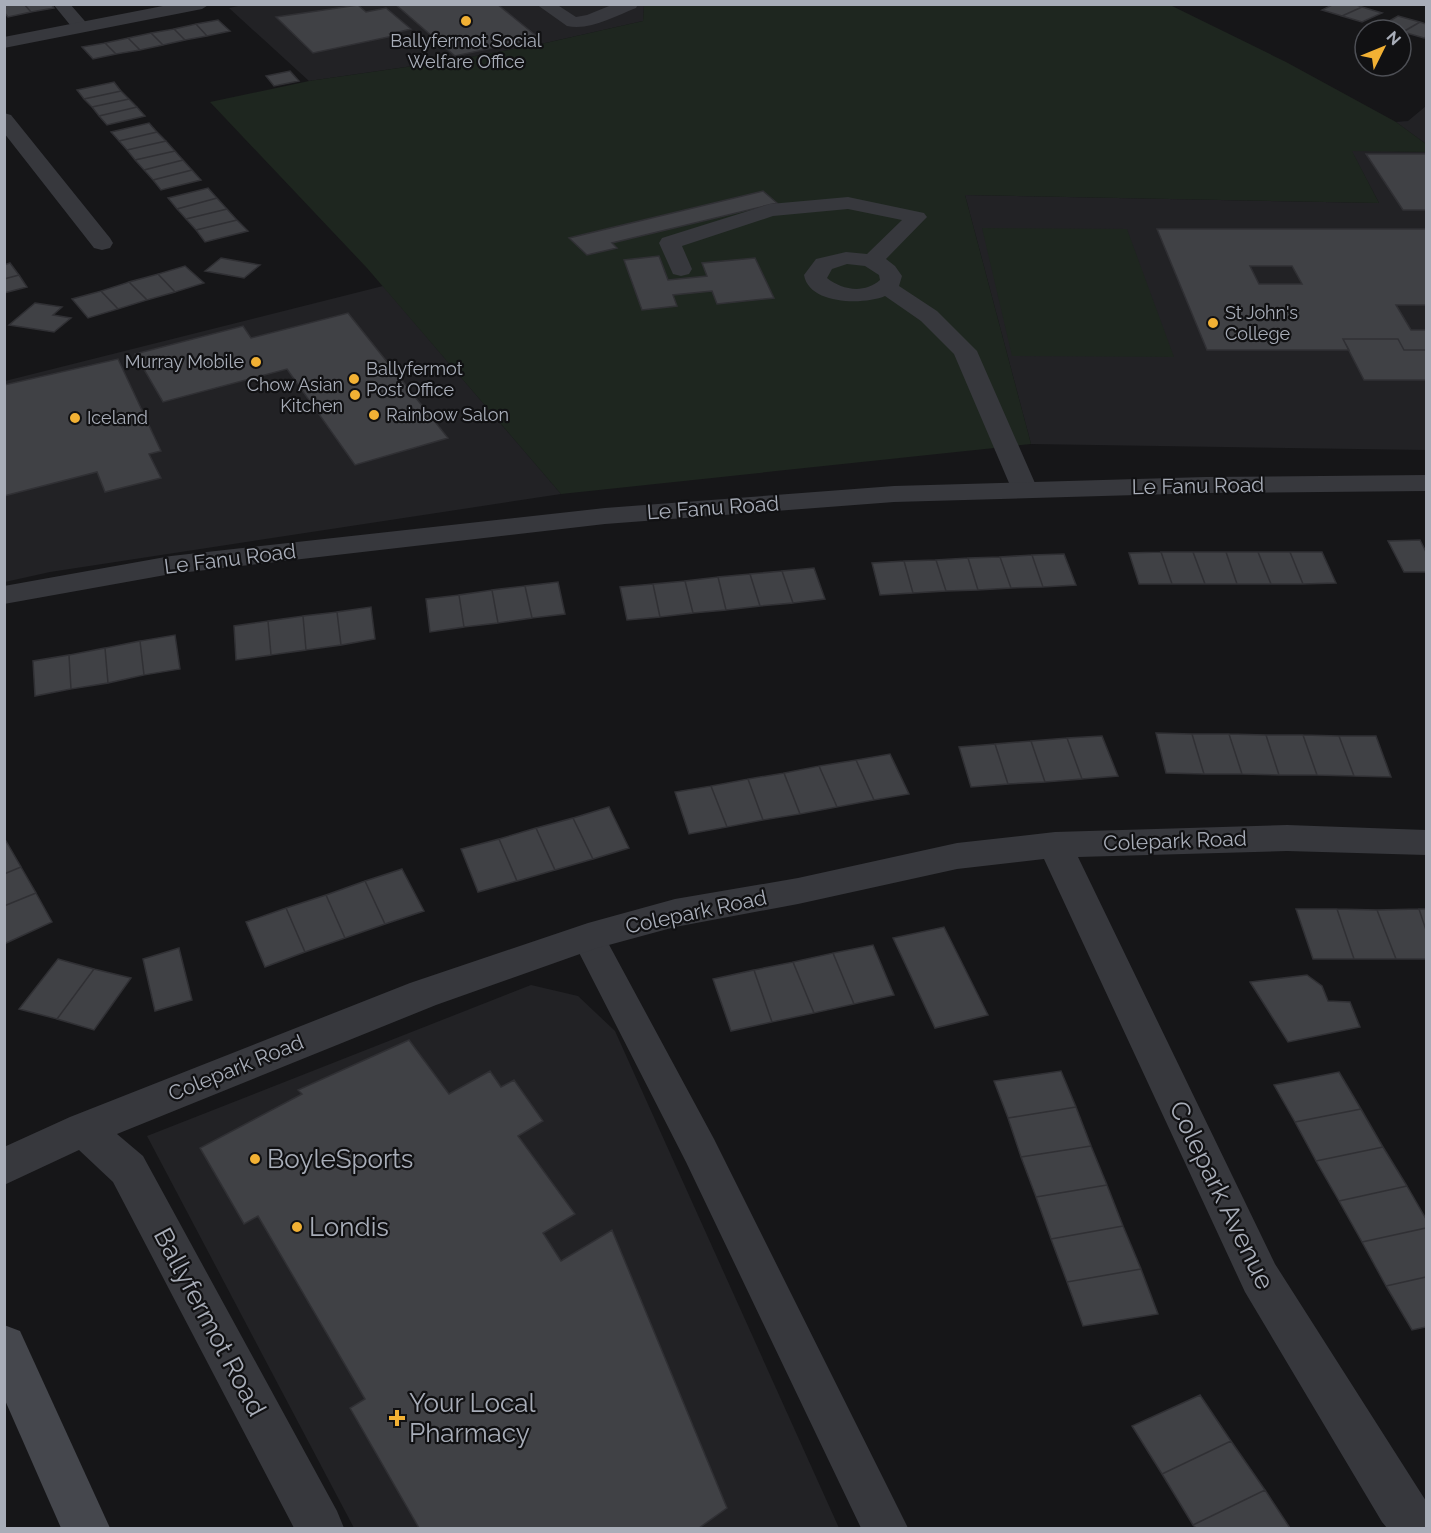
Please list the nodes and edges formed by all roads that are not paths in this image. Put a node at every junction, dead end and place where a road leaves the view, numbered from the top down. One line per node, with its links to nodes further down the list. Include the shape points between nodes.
1 (61, 4): 5 (lane)
2 (202, 4): 5 (street)
3 (544, 4): 4 (lane, via 573,22 590,20)
4 (630, 4)
5 (81, 27): 6 (street)
6 (4, 43)
7 (4, 120): 8 (street)
8 (102, 243)
9 (872, 261): 10 (lane, via 917,217 848,203 770,210 670,243); 11 (lane, via 891,276); 11 (lane, via 846,258 824,264 815,275 816,281 832,292 856,295)
10 (681, 269)
11 (886, 287): 13 (lane, via 929,316 965,351)
12 (1426, 483): 13 (street, Le Fanu Road)
13 (1025, 490): 14 (street, Le Fanu Road, via 894,494 605,516 171,565)
14 (4, 595)
15 (1426, 843): 16 (street, Colepark Road, via 1287,838)
16 (1055, 845): 17 (street, Colepark Road, via 957,856 675,913); 24 (street, Colepark Avenue, via 1260,1278 1393,1496)
17 (588, 937): 18 (street, Colepark Road, via 423,994); 23 (lane, via 700,1151)
18 (84, 1129): 19 (street, Colepark Road); 22 (street, Ballyfermot Road, via 128,1169)
19 (4, 1167)
20 (4, 1346): 21 (main road)
21 (86, 1528)
22 (320, 1528)
23 (885, 1528)
24 (1417, 1528)

